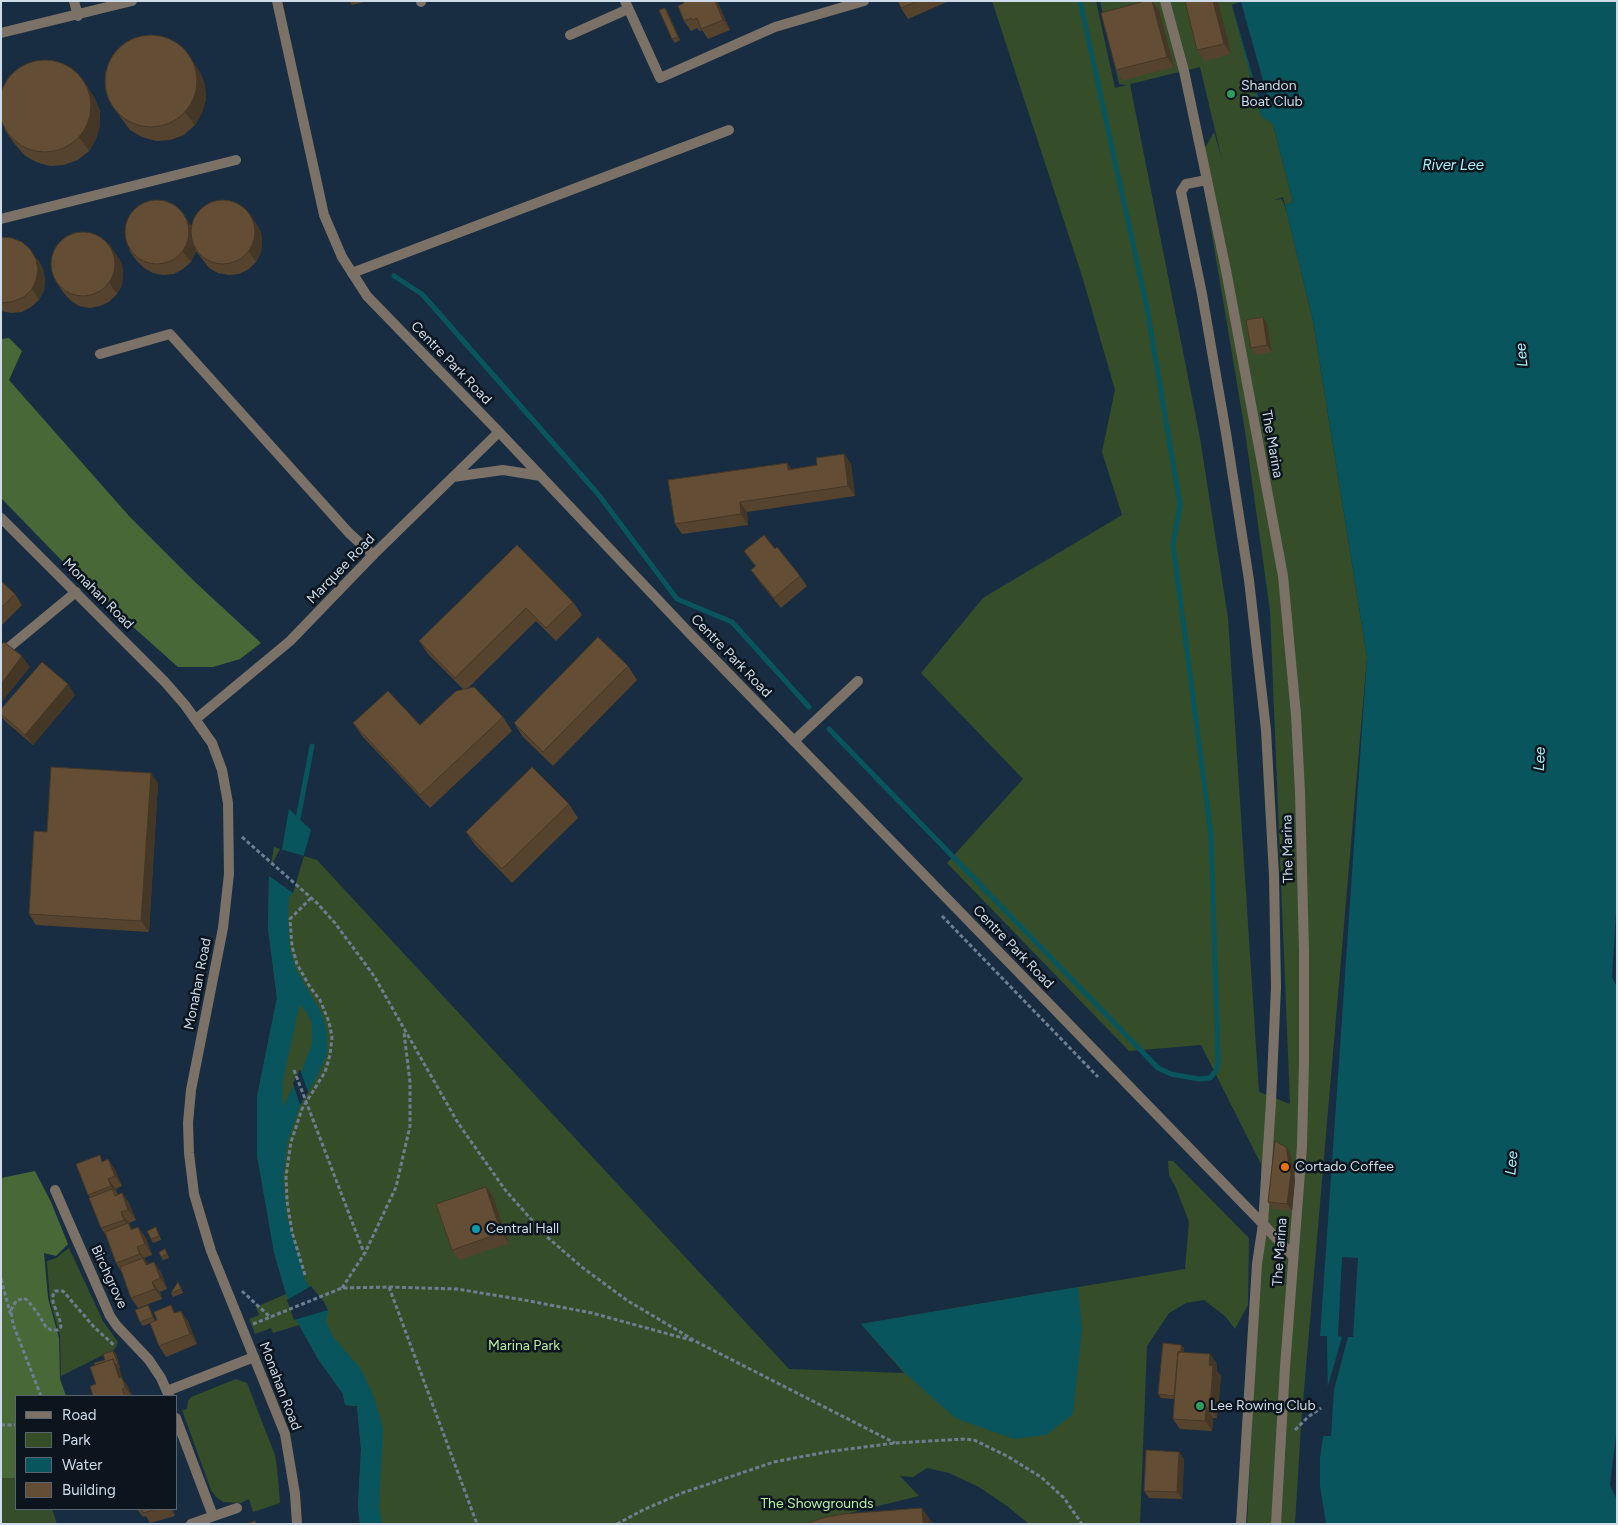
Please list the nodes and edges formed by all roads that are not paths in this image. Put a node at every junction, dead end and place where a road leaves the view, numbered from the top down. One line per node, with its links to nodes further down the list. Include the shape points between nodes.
1 (74, 1): 7 (street)
2 (132, 1): 7 (street)
3 (277, 1): 14 (street, Centre Park Road, via 324,214)
4 (864, 1): 6 (street, via 775,27 660,78)
5 (1165, 1): 12 (street, The Marina, via 1184,71)
6 (626, 5): 9 (street)
7 (78, 16): 8 (street)
8 (1, 33)
9 (570, 35)
10 (729, 130): 14 (street)
11 (236, 160): 13 (street)
12 (1207, 180): 27 (street, The Marina, via 1186,184 1181,192 1202,294 1249,580 1266,730 1274,876 1276,987); 28 (street, The Marina, via 1283,576 1296,716 1304,951 1304,1062)
13 (1, 219)
14 (352, 273): 16 (street, Centre Park Road, via 367,296)
15 (100, 354): 20 (street, via 170,334)
16 (499, 432): 17 (street, Centre Park Road); 18 (street, Marquee Road)
17 (541, 476): 18 (street, via 503,470); 25 (street, Centre Park Road)
18 (453, 477): 20 (street, Marquee Road)
19 (1, 518): 21 (street, Monahan Road)
20 (373, 556): 24 (street, Marquee Road, via 290,641)
21 (76, 592): 22 (street); 24 (street, Monahan Road, via 149,664)
22 (1, 654)
23 (858, 681): 25 (street)
24 (196, 718): 29 (street, Monahan Road, via 216,750 225,783 229,874 223,928 190,1098 189,1153 194,1194 202,1223)
25 (794, 741): 27 (street, Centre Park Road)
26 (55, 1190): 30 (street, Birchgrove, via 110,1316 149,1360)
27 (1263, 1224): 28 (street, Centre Park Road); 36 (street, The Marina, via 1257,1264)
28 (1294, 1256): 37 (street, The Marina)
29 (254, 1358): 30 (street, Birchgrove); 35 (street, Monahan Road, via 285,1434)
30 (168, 1394)
31 (178, 1423): 33 (street)
32 (237, 1508): 33 (street)
33 (213, 1516): 34 (street)
34 (191, 1524)
35 (297, 1524)
36 (1241, 1524)
37 (1276, 1524)

